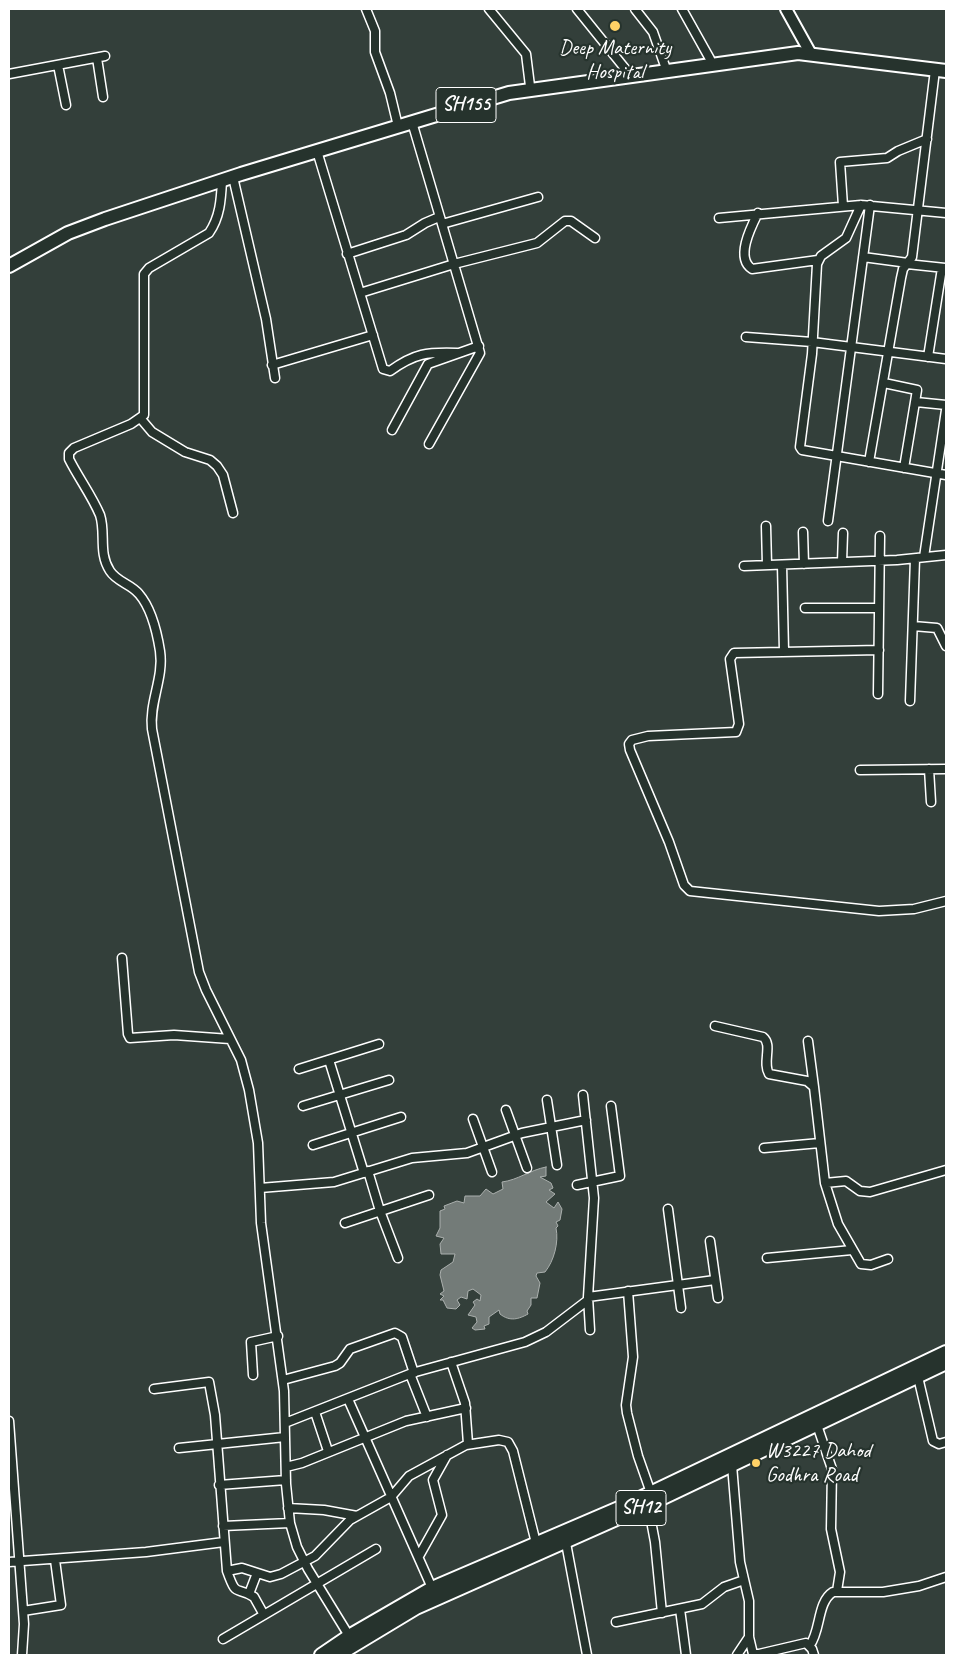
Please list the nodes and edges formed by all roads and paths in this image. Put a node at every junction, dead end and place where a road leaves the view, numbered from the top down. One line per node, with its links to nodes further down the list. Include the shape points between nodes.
1 (366, 9): 19 (street, via 375,31 375,52)
2 (489, 9): 16 (street, via 526,54)
3 (577, 9): 14 (street)
4 (635, 9): 12 (street, via 653,32)
5 (682, 9): 10 (street)
6 (786, 9): 7 (street)
7 (810, 52): 10 (main road, SH155, via 786,48); 13 (main road, SH155, via 863,52); 20 (main road, SH155, via 509,93)
8 (106, 56): 9 (street)
9 (97, 58): 11 (street); 17 (street)
10 (710, 59): 12 (main road, SH155)
11 (58, 65): 15 (street); 18 (street)
12 (665, 66): 14 (main road, SH155)
13 (942, 69): 21 (street)
14 (627, 72): 16 (main road, SH155)
15 (9, 74)
16 (530, 86): 19 (main road, SH155, via 492,92)
17 (103, 97)
18 (66, 105)
19 (397, 122): 36 (main road, SH155, via 60,230)
20 (412, 122): 22 (main road, SH155); 32 (street)
21 (927, 140): 27 (street, via 881,159 840,162); 28 (street)
22 (317, 151): 23 (main road, SH155); 34 (street)
23 (227, 179): 40 (main road, SH155, via 77,230); 52 (street, via 266,319); 58 (street, via 215,224 209,233 144,274 146,410)
24 (538, 197): 32 (street)
25 (861, 205): 26 (street); 27 (street); 37 (street, via 846,238)
26 (870, 205): 28 (street); 35 (street)
27 (844, 206): 29 (street)
28 (917, 210): 30 (street); 38 (street, via 912,257)
29 (758, 213): 31 (street); 37 (street, via 746,240 748,266 752,269)
30 (946, 213)
31 (718, 218)
32 (440, 221): 34 (street, via 425,223 406,235); 39 (street)
33 (595, 238): 39 (street, via 571,221 565,221 537,244)
34 (347, 254): 42 (street)
35 (863, 257): 38 (street); 47 (street)
36 (9, 259)
37 (818, 260): 45 (street)
38 (907, 263): 41 (street); 48 (street, via 901,278)
39 (454, 264): 42 (street); 46 (street)
40 (9, 266)
41 (944, 268): 50 (street)
42 (360, 293): 43 (street)
43 (373, 335): 49 (street, via 383,369 387,371 415,356 433,352); 52 (street)
44 (746, 337): 45 (street)
45 (812, 342): 47 (street); 62 (street, via 800,447)
46 (479, 346): 49 (street); 60 (street, via 478,359)
47 (852, 347): 48 (street); 62 (street)
48 (889, 351): 50 (street); 54 (street)
49 (458, 353): 59 (street, via 428,364)
50 (928, 357): 51 (street)
51 (946, 360)
52 (272, 365): 53 (street)
53 (275, 378)
54 (884, 383): 55 (street, via 916,388); 63 (street)
55 (916, 402): 56 (street); 64 (street)
56 (946, 405)
57 (946, 410): 61 (street)
58 (141, 419): 67 (street, via 152,432 217,466 223,475); 97 (street, via 74,448 69,458 100,515 102,546 109,570 139,594 151,615 160,652 160,668 150,714 152,729 199,972)
59 (392, 430)
60 (429, 444)
61 (943, 446): 65 (street)
62 (838, 456): 63 (street); 68 (street)
63 (869, 462): 64 (street)
64 (904, 468): 65 (street)
65 (936, 474): 66 (street); 74 (street)
66 (946, 475)
67 (233, 513)
68 (828, 521)
69 (766, 526): 79 (street)
70 (802, 532): 78 (street)
71 (843, 533): 77 (street)
72 (880, 536): 76 (street)
73 (946, 555): 74 (street)
74 (924, 557): 75 (street)
75 (915, 559): 76 (street); 84 (street)
76 (880, 561): 77 (street); 83 (street)
77 (842, 562): 78 (street)
78 (804, 564): 80 (street)
79 (766, 565): 80 (street); 81 (street)
80 (782, 565): 87 (street)
81 (744, 566)
82 (804, 608): 83 (street)
83 (879, 608): 86 (street)
84 (913, 626): 85 (street, via 937,628); 89 (street)
85 (946, 646)
86 (879, 650): 87 (street); 88 (street)
87 (784, 651): 94 (street, via 731,655 739,724 736,732 648,736 632,740 629,744 686,889 878,911 914,909)
88 (878, 694)
89 (910, 701)
90 (946, 768): 91 (street)
91 (928, 769): 92 (street); 93 (street)
92 (860, 770)
93 (930, 802)
94 (946, 901)
95 (122, 958): 97 (street, via 130,1038 174,1035)
96 (715, 1026): 103 (street, via 763,1037 767,1043 765,1065 769,1074 807,1081)
97 (230, 1039): 128 (street, via 241,1060 249,1090 258,1143)
98 (808, 1041): 103 (street)
99 (379, 1044): 100 (street)
100 (329, 1060): 101 (street); 105 (street)
101 (298, 1069)
102 (389, 1080): 105 (street)
103 (814, 1087): 116 (street)
104 (583, 1095): 112 (street)
105 (340, 1096): 107 (street); 114 (street)
106 (547, 1100): 113 (street)
107 (303, 1106)
108 (611, 1106): 125 (street, via 621,1172 614,1178)
109 (506, 1110): 115 (street)
110 (401, 1117): 114 (street)
111 (473, 1119): 118 (street)
112 (586, 1120): 113 (street); 125 (street)
113 (551, 1127): 115 (street); 120 (street)
114 (352, 1134): 117 (street); 123 (street)
115 (515, 1135): 118 (street); 121 (street)
116 (820, 1143): 119 (street); 126 (street)
117 (313, 1145)
118 (483, 1147): 123 (street, via 461,1154 412,1158); 124 (street)
119 (764, 1148)
120 (557, 1165)
121 (527, 1168)
122 (946, 1170): 126 (street, via 870,1192 860,1191 846,1181)
123 (366, 1172): 128 (street, via 334,1182); 131 (street)
124 (492, 1172)
125 (593, 1181): 127 (street); 142 (street)
126 (824, 1183): 134 (street, via 838,1224)
127 (577, 1185)
128 (260, 1188): 145 (street)
129 (429, 1195): 131 (street)
130 (668, 1209): 139 (street)
131 (380, 1211): 132 (street); 135 (street)
132 (345, 1223)
133 (710, 1241): 138 (street)
134 (852, 1250): 136 (street); 137 (street, via 866,1266)
135 (398, 1258)
136 (767, 1258)
137 (888, 1259)
138 (715, 1280): 139 (street); 141 (street)
139 (678, 1285): 140 (street); 143 (street)
140 (628, 1291): 142 (street); 174 (street, via 633,1357 626,1405)
141 (718, 1298)
142 (588, 1299): 144 (street); 147 (street, via 534,1338)
143 (681, 1308)
144 (590, 1330)
145 (278, 1336): 150 (street, via 251,1342); 152 (street)
146 (946, 1352): 174 (main road)
147 (451, 1362): 149 (street); 155 (street)
148 (946, 1363): 151 (main road, SH12)
149 (412, 1374): 152 (street, via 402,1337 395,1333 350,1349 335,1366); 154 (street); 157 (street)
150 (253, 1375)
151 (918, 1376): 160 (main road, SH12); 163 (street, via 933,1441 939,1444)
152 (284, 1380): 159 (street)
153 (154, 1389): 164 (street, via 209,1382)
154 (348, 1399): 156 (street); 162 (street)
155 (466, 1408): 157 (street); 165 (street)
156 (315, 1412): 159 (street); 167 (street)
157 (427, 1417): 162 (street, via 406,1421)
158 (9, 1421): 185 (street)
159 (285, 1423): 161 (street)
160 (817, 1425): 169 (main road, SH12); 194 (street, via 832,1469 831,1529 840,1572)
161 (285, 1437): 164 (street); 170 (street)
162 (365, 1437): 167 (street); 173 (street)
163 (946, 1442)
164 (216, 1444): 166 (street); 172 (street)
165 (468, 1444): 168 (street); 180 (street, via 508,1442 514,1454)
166 (179, 1448)
167 (328, 1451): 170 (street)
168 (448, 1453): 173 (street, via 409,1476); 183 (street, via 433,1480 442,1515)
169 (732, 1465): 174 (main road, SH12); 191 (street)
170 (286, 1467): 171 (street)
171 (286, 1480): 172 (street); 175 (street)
172 (219, 1485): 178 (street)
173 (391, 1497): 176 (street); 183 (street)
174 (650, 1499): 180 (main road); 181 (main road, SH12); 198 (street)
175 (288, 1508): 176 (street); 177 (street)
176 (357, 1516): 187 (street)
177 (290, 1523): 178 (street); 187 (street)
178 (222, 1526): 179 (street)
179 (224, 1542): 184 (street); 188 (street)
180 (536, 1543): 193 (main road)
181 (566, 1543): 203 (main road, SH12, via 507,1566); 208 (street)
182 (376, 1549): 192 (street)
183 (418, 1556): 193 (street)
184 (55, 1560): 185 (street); 197 (street, via 61,1605)
185 (20, 1561): 186 (street); 197 (street)
186 (9, 1562)
187 (305, 1562): 189 (street, via 275,1576); 192 (street)
188 (227, 1571): 189 (street, via 242,1568); 195 (street, via 237,1592)
189 (257, 1573): 195 (street)
190 (946, 1577): 194 (street, via 919,1586 883,1592)
191 (744, 1580): 196 (street, via 724,1587 707,1602); 201 (street, via 749,1601)
192 (317, 1584): 199 (street); 203 (street)
193 (432, 1588): 203 (main road)
194 (837, 1591): 204 (street, via 825,1599 817,1633)
195 (249, 1594): 199 (street)
196 (680, 1608): 198 (street); 209 (street)
197 (23, 1611): 205 (street)
198 (662, 1613): 200 (street)
199 (264, 1615): 202 (street)
200 (616, 1622)
201 (749, 1637): 210 (street); 211 (street)
202 (223, 1639)
203 (352, 1640): 206 (main road); 207 (main road, SH12)
204 (810, 1645): 211 (street); 212 (street)
205 (22, 1655)
206 (320, 1655)
207 (338, 1655)
208 (587, 1655)
209 (686, 1655)
210 (737, 1655)
211 (755, 1655)
212 (814, 1655)

